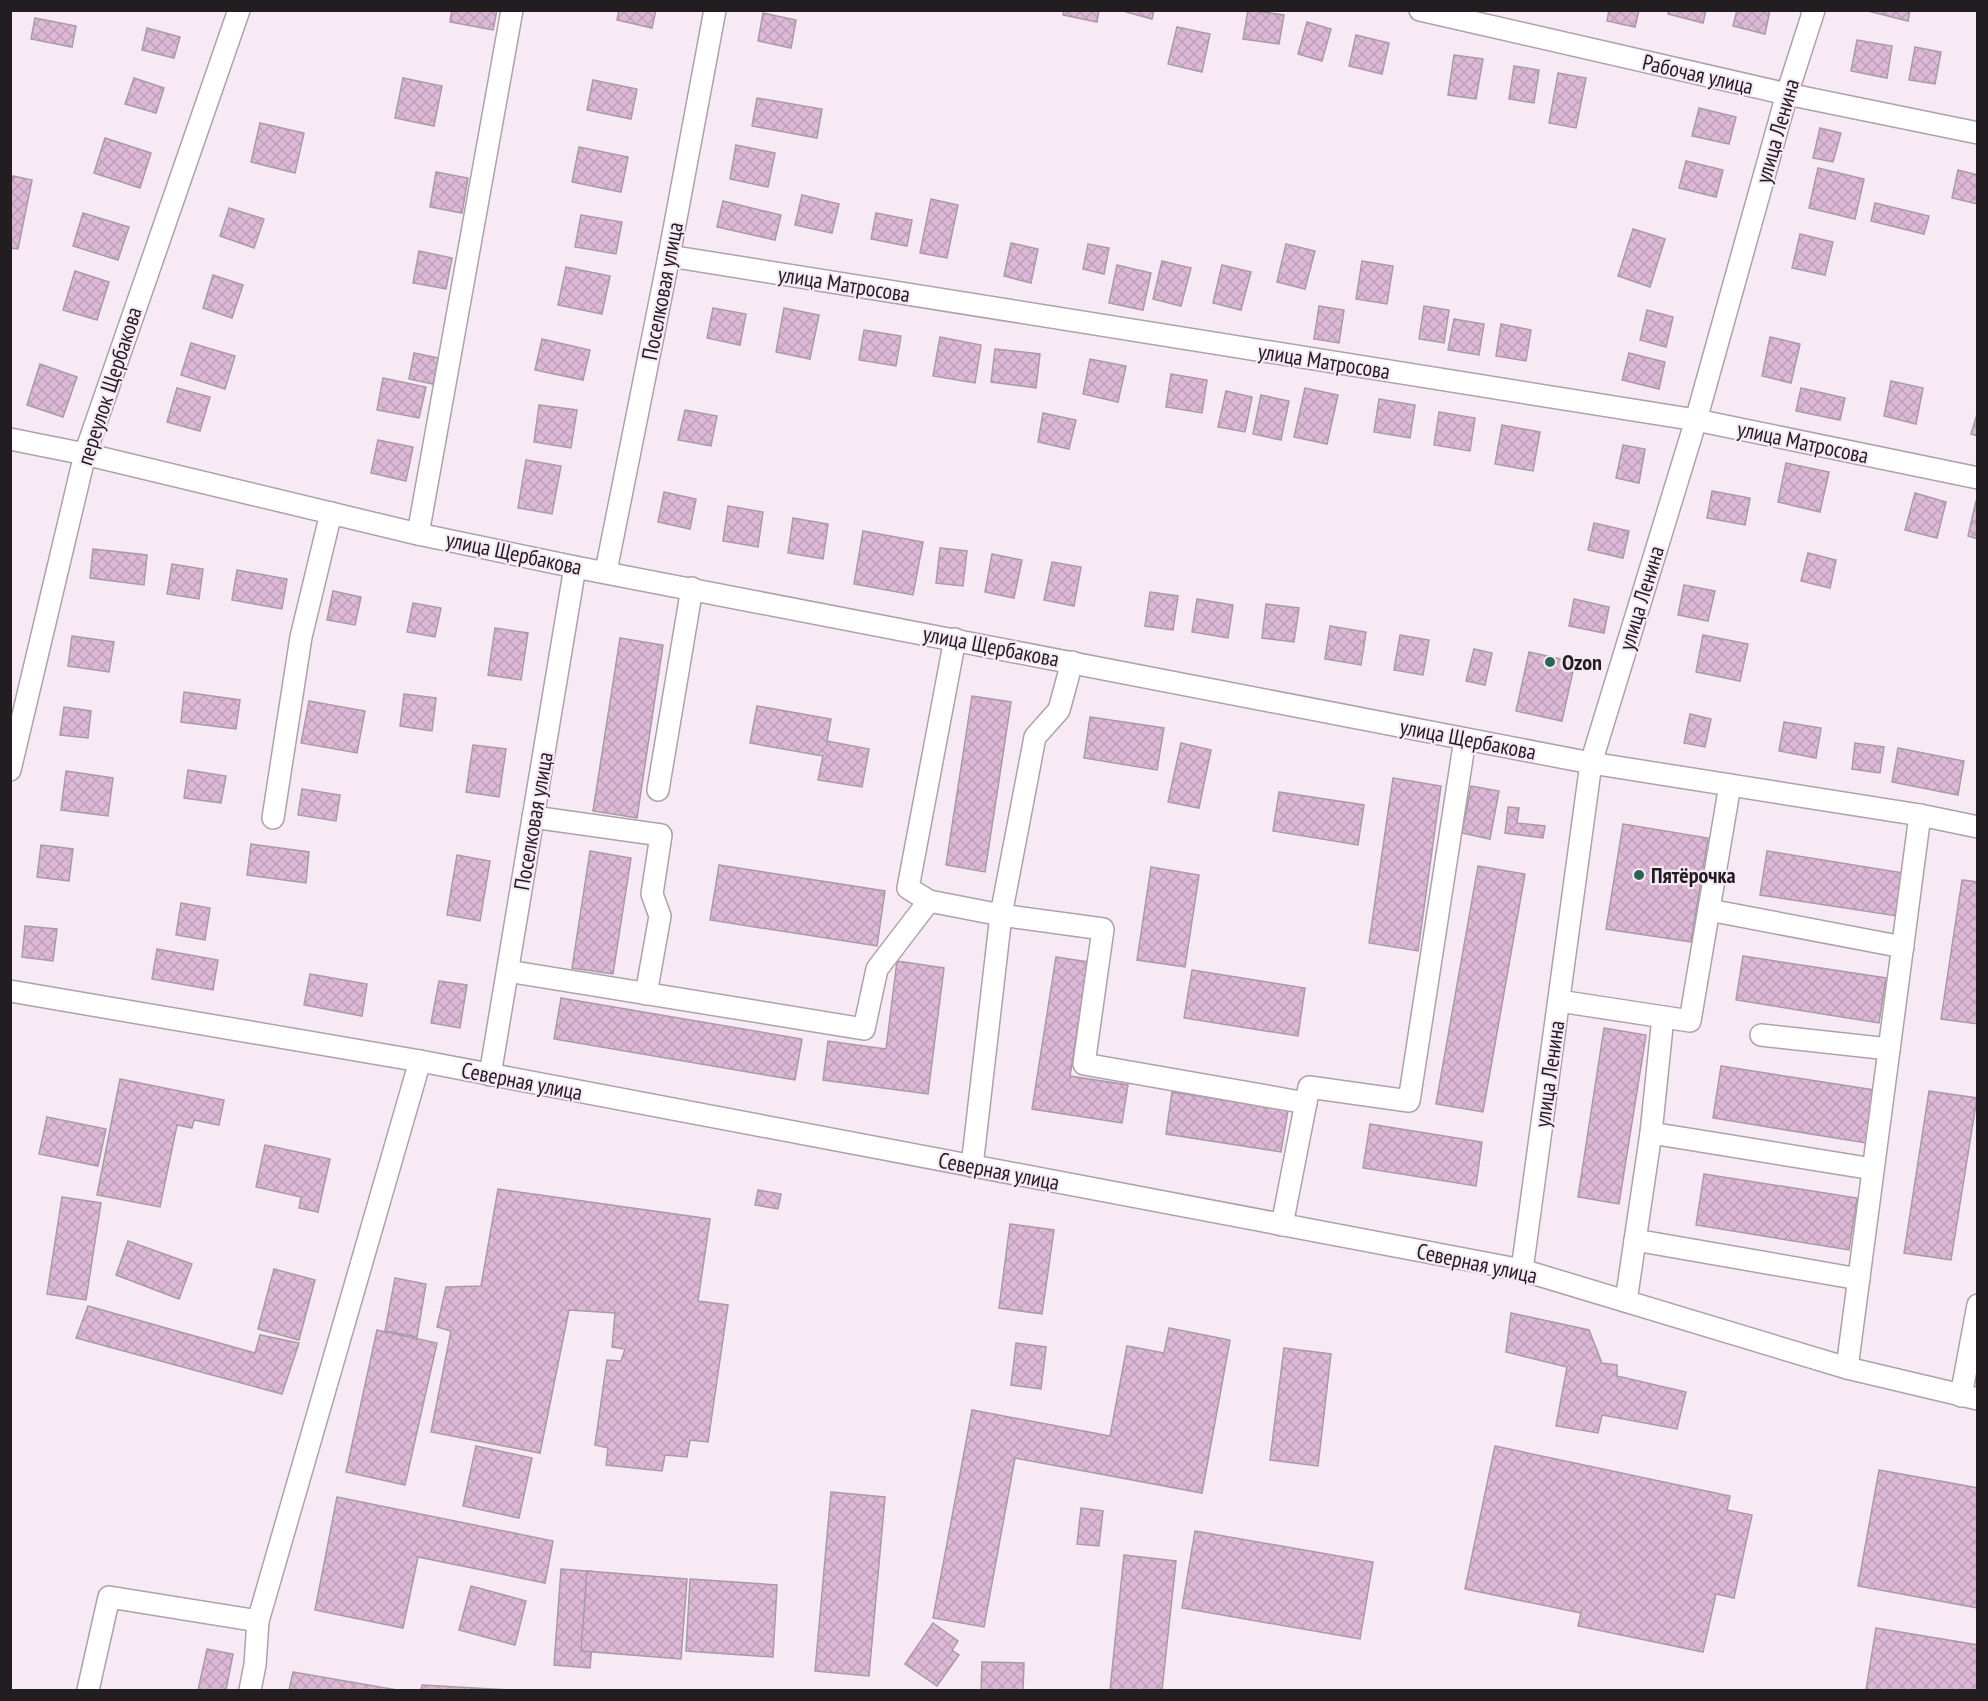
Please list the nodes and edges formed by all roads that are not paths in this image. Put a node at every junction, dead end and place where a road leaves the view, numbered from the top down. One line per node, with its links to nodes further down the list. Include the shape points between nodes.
1 (239, 10): 11 (street, переулок Щербакова)
2 (512, 10): 14 (street)
3 (715, 10): 8 (street, Поселковая улица)
4 (1420, 10): 6 (street, Рабочая улица)
5 (1814, 10): 6 (street, улица Ленина)
6 (1787, 94): 7 (street, Рабочая улица); 9 (street, улица Ленина)
7 (1977, 133)
8 (669, 256): 9 (street, улица Матросова); 16 (street, Поселковая улица)
9 (1696, 420): 12 (street, улица Матросова); 21 (street, улица Ленина)
10 (10, 439): 11 (street, улица Щербакова)
11 (85, 454): 13 (street, улица Щербакова); 22 (street, переулок Щербакова)
12 (1977, 478)
13 (331, 513): 14 (street, улица Щербакова); 27 (street, via 301,637)
14 (418, 534): 15 (street, улица Щербакова)
15 (575, 567): 16 (street, улица Щербакова); 26 (street, Поселковая улица)
16 (606, 571): 17 (street, улица Щербакова)
17 (692, 588): 18 (street, улица Щербакова); 24 (street)
18 (954, 639): 19 (street, улица Щербакова); 29 (street, via 908,888)
19 (1072, 662): 20 (street, улица Щербакова); 31 (street, via 1059,710 1035,737)
20 (1466, 739): 21 (street, улица Щербакова); 42 (street, via 1409,1101 1309,1088)
21 (1591, 763): 23 (street, улица Щербакова); 36 (street, улица Ленина)
22 (10, 770)
23 (1730, 785): 25 (street, улица Щербакова); 30 (street)
24 (658, 790)
25 (1920, 815): 28 (street, улица Щербакова); 32 (street)
26 (533, 817): 33 (street, Поселковая улица); 35 (street, via 661,835 652,894 660,916)
27 (273, 818)
28 (1977, 827)
29 (929, 902): 31 (street); 35 (street, via 877,969 864,1029)
30 (1709, 910): 32 (street); 37 (street, via 1690,1021)
31 (1001, 915): 42 (street, via 1103,929 1084,1064); 44 (street)
32 (1903, 947): 39 (street)
33 (507, 971): 35 (street); 41 (street, Поселковая улица)
34 (10, 991): 40 (street, Северная улица)
35 (646, 994)
36 (1559, 1001): 37 (street); 48 (street, улица Ленина)
37 (1663, 1017): 43 (street)
38 (1761, 1035): 39 (street)
39 (1889, 1049): 45 (street)
40 (420, 1061): 41 (street, Северная улица); 54 (street)
41 (490, 1075): 44 (street, Северная улица)
42 (1306, 1103): 46 (street)
43 (1651, 1133): 45 (street); 47 (street)
44 (972, 1166): 46 (street, Северная улица)
45 (1873, 1169): 49 (street)
46 (1282, 1225): 48 (street, Северная улица)
47 (1635, 1240): 49 (street); 50 (street)
48 (1522, 1270): 50 (street, Северная улица)
49 (1858, 1279): 52 (street)
50 (1626, 1301): 52 (street, Северная улица)
51 (1977, 1305): 53 (street)
52 (1847, 1368): 53 (street, Северная улица)
53 (1969, 1397)
54 (258, 1621): 55 (street, via 109,1597); 56 (street)
55 (88, 1690)
56 (250, 1690)

